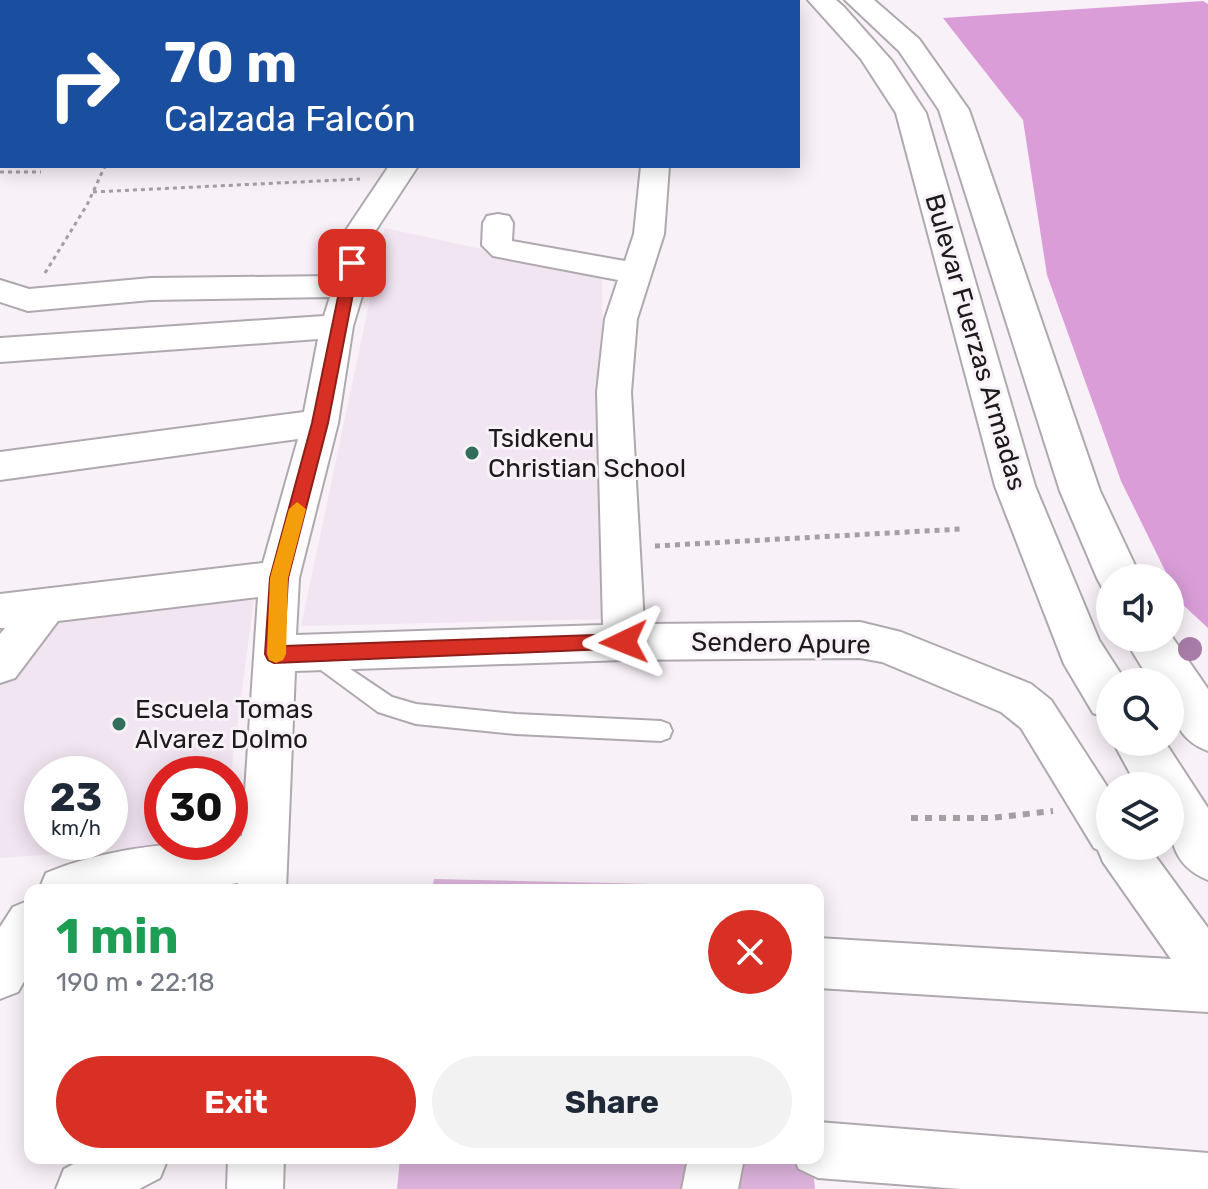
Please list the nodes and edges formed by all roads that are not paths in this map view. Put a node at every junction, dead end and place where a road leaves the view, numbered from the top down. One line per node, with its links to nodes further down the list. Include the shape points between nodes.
1 (821, 0): 21 (highway, Bulevar Fuerzas Armadas, via 879,62 911,113 1015,486 1080,650)
2 (858, 0): 13 (highway, Bulevar Fuerzas Armadas, via 909,45 954,110 1080,491)
3 (655, 168): 6 (street, via 649,234)
4 (400, 172): 7 (street, via 355,239)
5 (498, 223): 6 (street, via 497,245 504,249)
6 (636, 273): 17 (street, via 621,319 614,392)
7 (349, 286): 8 (street); 9 (street)
8 (14, 295)
9 (337, 326): 10 (street); 11 (street)
10 (0, 350)
11 (320, 423): 12 (street); 14 (street)
12 (0, 466)
13 (1113, 564)
14 (279, 578): 15 (street); 19 (street)
15 (47, 605): 16 (street); 20 (street)
16 (0, 611)
17 (624, 642): 19 (street, Sendero Apure); 24 (street, Sendero Apure, via 860,640 886,645 1016,698 1036,714)
18 (1156, 652): 22 (highway)
19 (294, 654): 23 (lane, via 386,705 416,714); 28 (street)
20 (0, 665)
21 (1096, 676)
22 (1208, 729)
23 (661, 731)
24 (1096, 811)
25 (1184, 816): 26 (highway)
26 (1208, 854)
27 (1130, 860): 32 (street)
28 (263, 873): 29 (street, via 104,877)
29 (82, 884)
30 (24, 934): 33 (street)
31 (824, 963): 34 (street)
32 (1208, 970)
33 (0, 974)
34 (1208, 987)
35 (824, 1150): 39 (street)
36 (129, 1164): 40 (street)
37 (256, 1164): 41 (street)
38 (715, 1164): 42 (street)
39 (1208, 1181)
40 (84, 1189)
41 (255, 1189)
42 (710, 1189)

